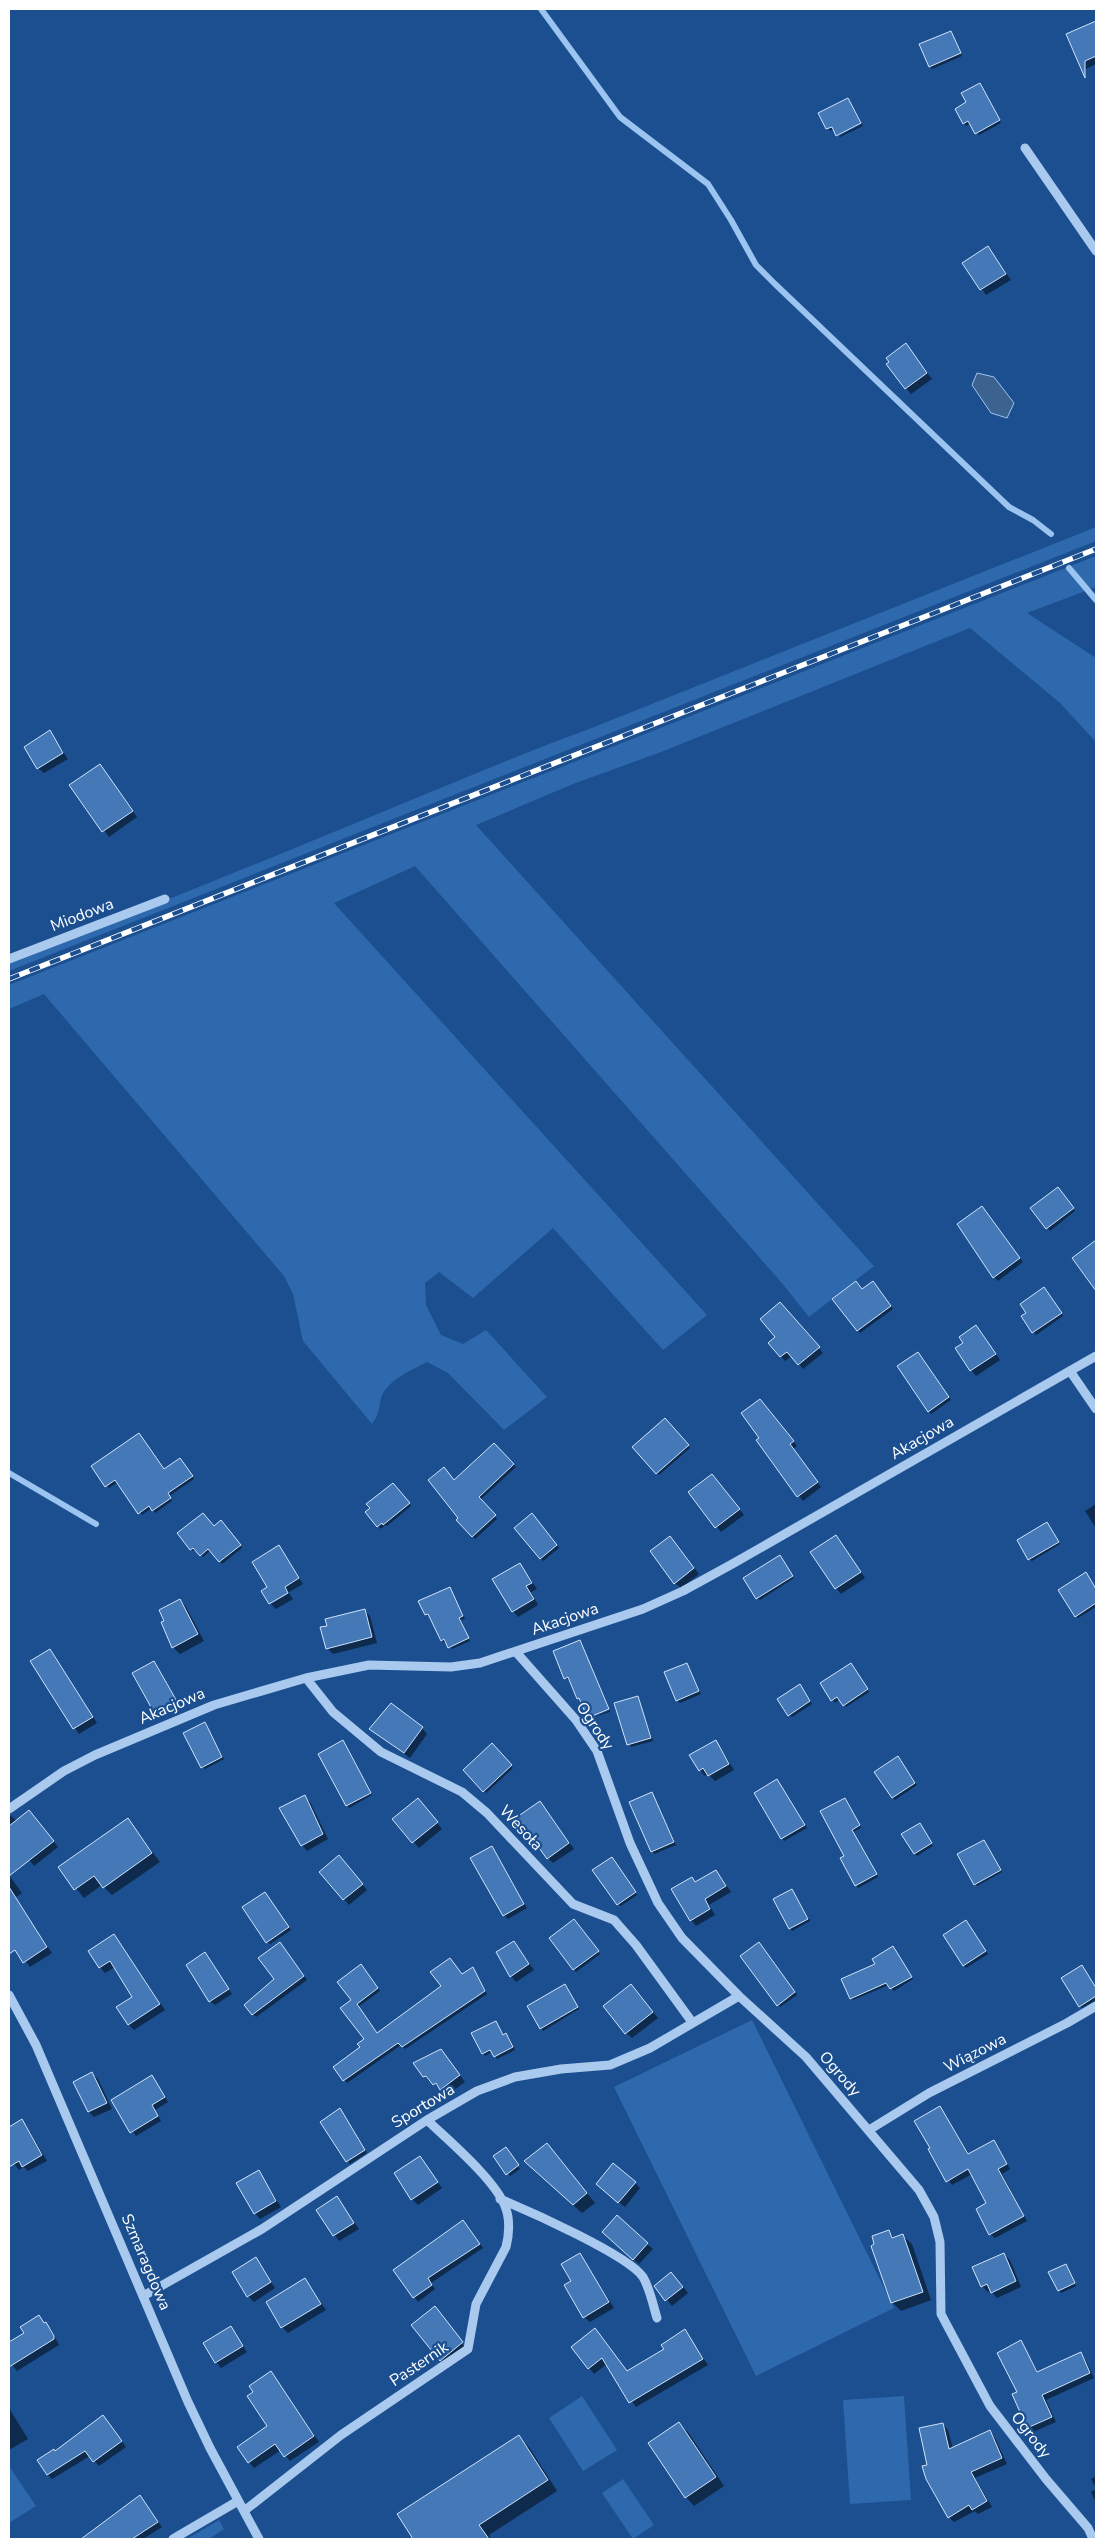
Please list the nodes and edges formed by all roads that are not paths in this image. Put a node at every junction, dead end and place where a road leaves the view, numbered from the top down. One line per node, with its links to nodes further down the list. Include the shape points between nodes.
1 (1025, 148): 2 (street)
2 (1096, 251)
3 (165, 899): 4 (street, Miodowa)
4 (9, 959)
5 (1096, 1356): 6 (street, Akacjowa)
6 (1070, 1370): 7 (street); 8 (street, Akacjowa, via 683,1591 643,1609)
7 (1096, 1410)
8 (516, 1652): 9 (street, Akacjowa, via 480,1663 451,1667 369,1665); 12 (street, Ogrody, via 576,1720 598,1752 630,1842 658,1903 682,1938)
9 (306, 1678): 10 (street, Akacjowa, via 214,1705 95,1755 64,1771); 14 (street, Wesoła, via 332,1712 381,1752 462,1792 487,1813 573,1904 614,1920)
10 (9, 1809)
11 (9, 1995): 18 (street, Szmaragdowa, via 36,2045)
12 (739, 1996): 14 (street, Sportowa); 16 (street, Ogrody, via 806,2057)
13 (1096, 2006): 16 (street, Wiązowa, via 1067,2024 929,2093)
14 (692, 2022): 15 (street, Sportowa, via 650,2048 610,2065 515,2077 477,2091)
15 (427, 2120): 17 (street, Pasternik, via 492,2185); 18 (street, Sportowa, via 262,2230)
16 (869, 2130): 24 (street, Ogrody, via 919,2190 934,2217 940,2242 941,2314 990,2406)
17 (500, 2199): 19 (street, via 557,2224 626,2263 642,2276); 21 (street, Pasternik, via 506,2208 509,2237 500,2261 476,2304 468,2349 342,2435)
18 (144, 2296): 20 (street, Szmaragdowa, via 188,2402)
19 (656, 2318)
20 (238, 2501): 21 (street, Szmaragdowa); 22 (street)
21 (244, 2511): 23 (street, Szmaragdowa)
22 (173, 2539)
23 (260, 2539)
24 (1094, 2539)

